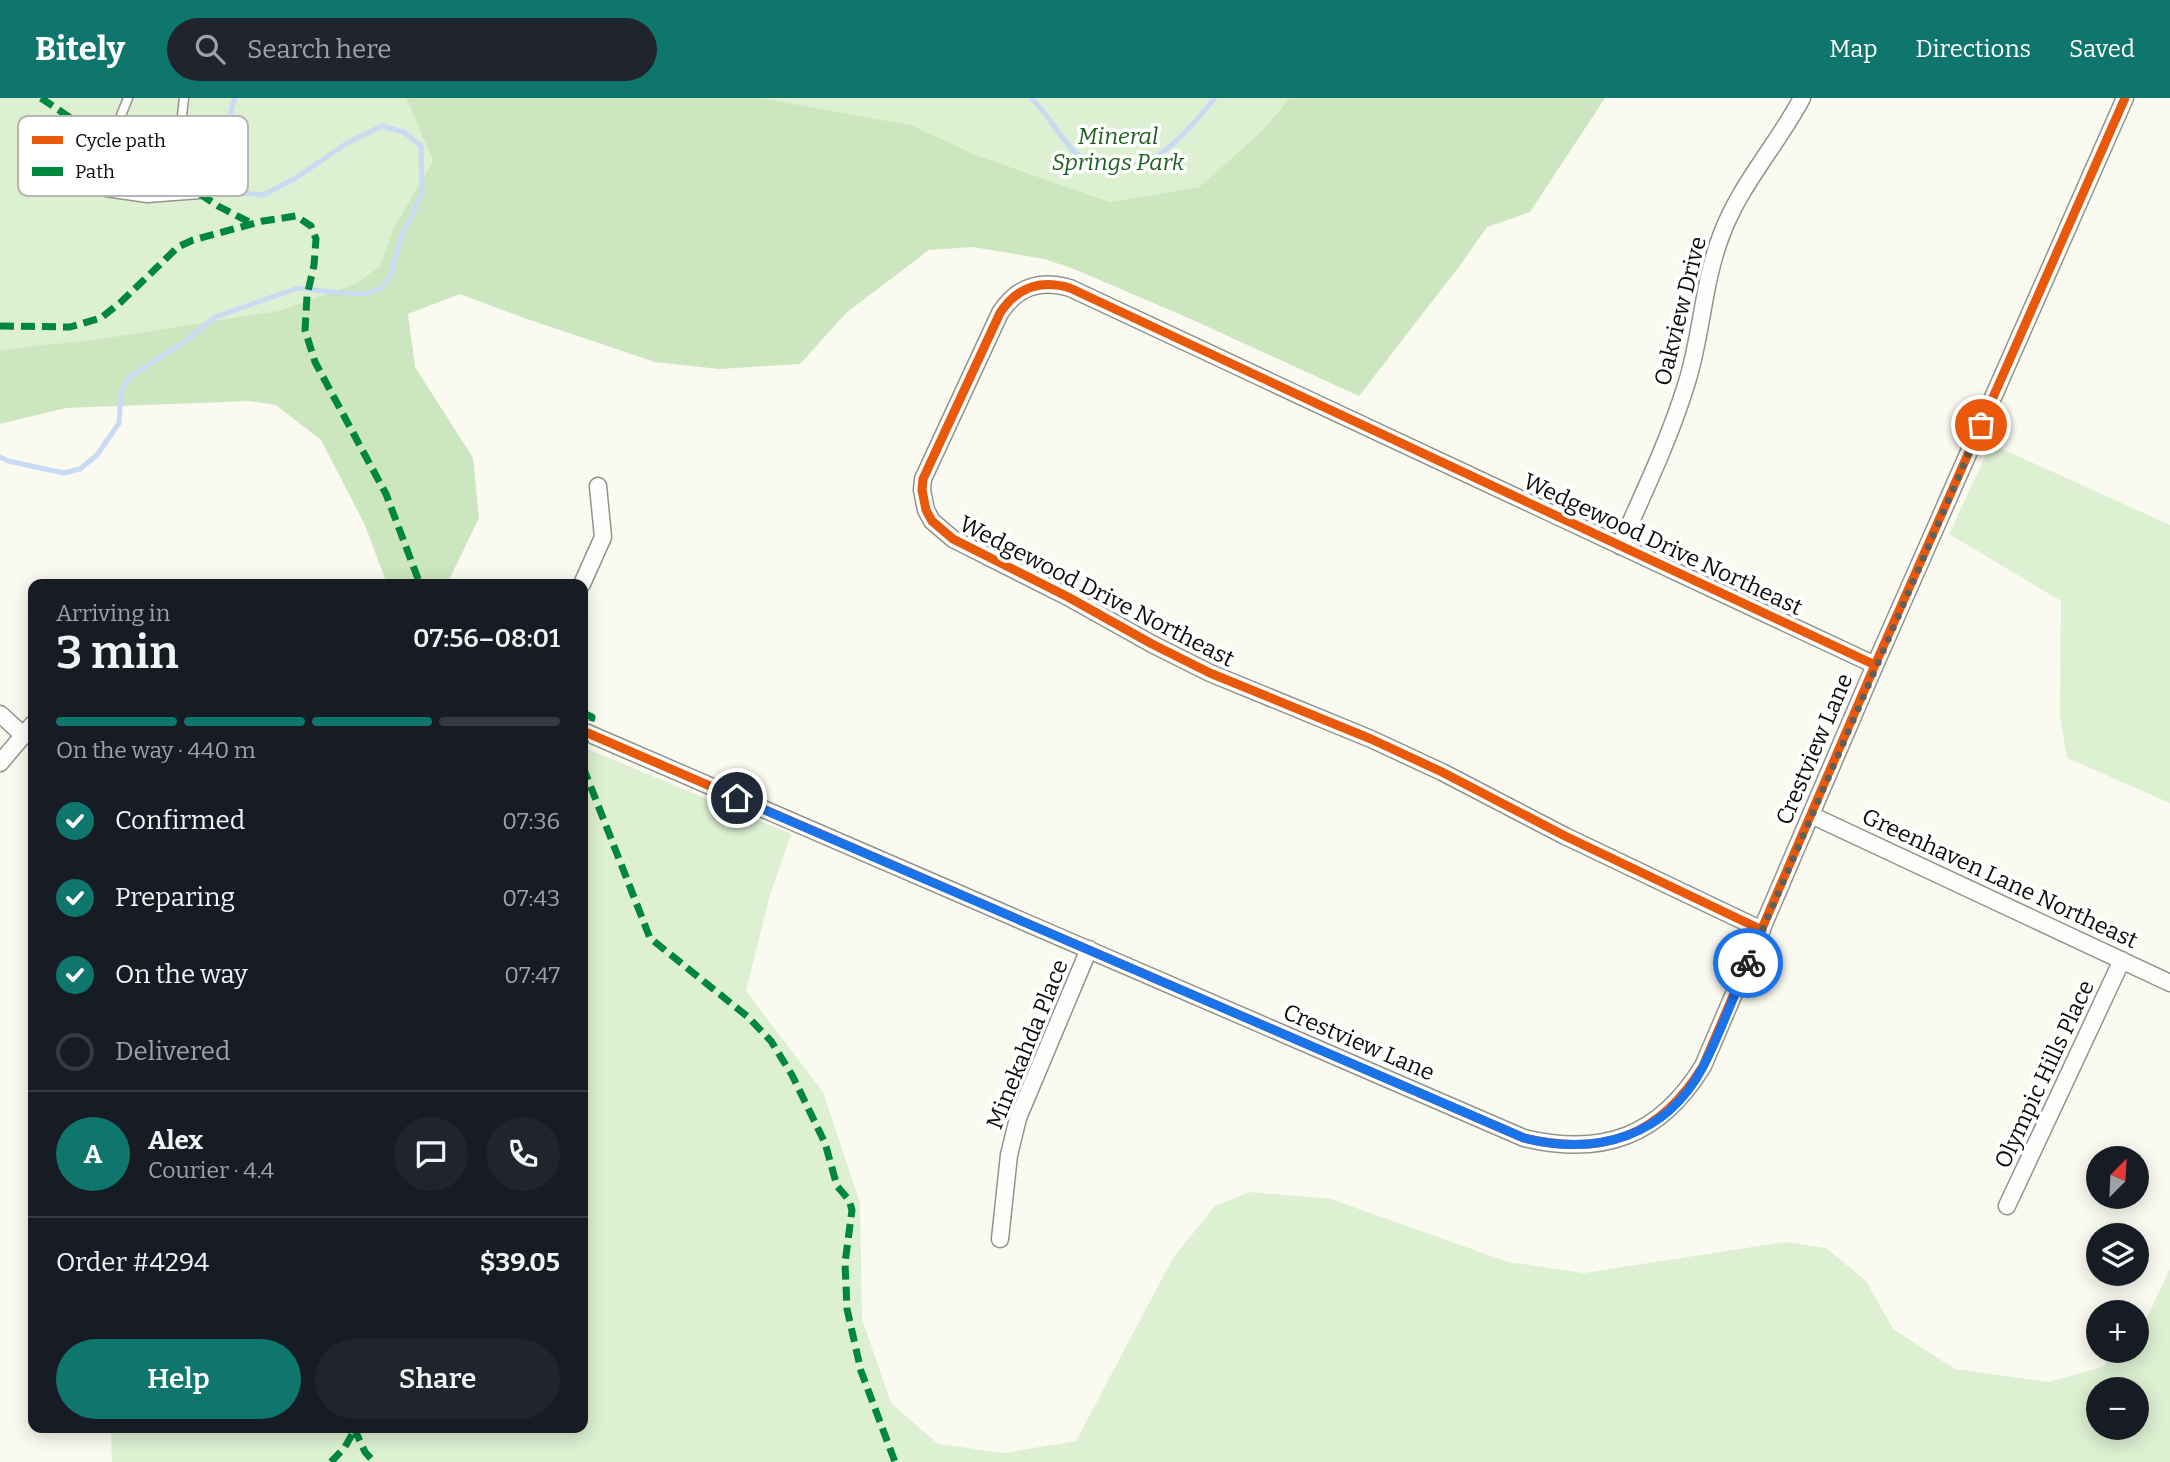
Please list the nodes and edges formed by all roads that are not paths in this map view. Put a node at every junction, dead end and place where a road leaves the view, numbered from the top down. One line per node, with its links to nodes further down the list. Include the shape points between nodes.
1 (128, 98): 5 (lane)
2 (184, 98): 6 (lane)
3 (1802, 98): 10 (street, Oakview Drive, via 1735,205 1721,236 1688,381)
4 (2125, 98): 12 (street, Crestview Lane)
5 (121, 116)
6 (182, 116)
7 (133, 196): 8 (lane)
8 (174, 196)
9 (598, 486): 11 (street, via 603,537)
10 (1620, 546): 12 (street, Wedgewood Drive Northeast); 18 (street, Wedgewood Drive Northeast, via 1056,284 1040,283 1008,300 923,479 922,490 926,510 943,533 1152,644 1430,766)
11 (584, 579)
12 (1875, 665): 17 (street, Crestview Lane)
13 (0, 714): 14 (street)
14 (28, 730): 16 (street)
15 (588, 733): 19 (street, Crestview Lane)
16 (0, 763)
17 (1811, 815): 18 (street, Crestview Lane); 20 (street, Greenhaven Lane Northeast)
18 (1762, 930): 19 (street, Crestview Lane, via 1690,1088 1654,1122 1620,1138 1583,1146 1524,1138)
19 (1089, 949): 23 (street, Minekahda Place, via 1018,1118)
20 (2122, 960): 21 (street, Greenhaven Lane Northeast); 22 (street, Olympic Hills Place)
21 (2170, 983)
22 (2007, 1206)
23 (1000, 1239)

